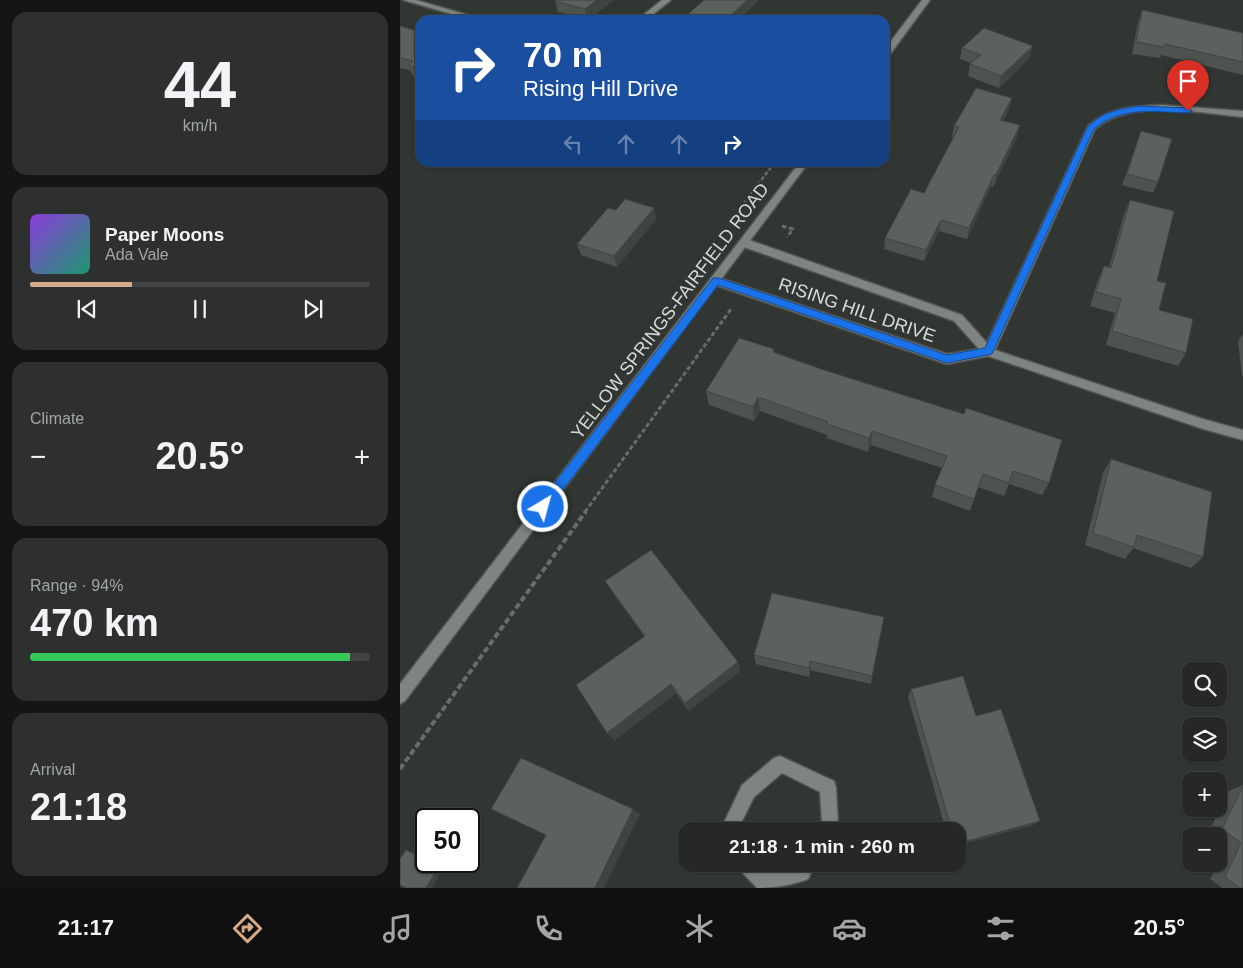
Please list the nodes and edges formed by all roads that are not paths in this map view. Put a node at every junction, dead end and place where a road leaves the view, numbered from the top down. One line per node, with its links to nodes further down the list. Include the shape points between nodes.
1 (407, 0): 4 (street)
2 (666, 0): 5 (street)
3 (926, 0): 6 (street)
4 (462, 15)
5 (648, 15)
6 (890, 48)
7 (1243, 114): 11 (street, via 1139,108 1118,112 1091,128)
8 (801, 167): 9 (street, YELLOW SPRINGS-FAIRFIELD ROAD)
9 (745, 242): 10 (street, YELLOW SPRINGS-FAIRFIELD ROAD); 11 (street, RISING HILL DRIVE, via 958,318)
10 (716, 281): 11 (street, RISING HILL DRIVE, via 947,359); 13 (street, YELLOW SPRINGS-FAIRFIELD ROAD)
11 (988, 352): 12 (street, RISING HILL DRIVE)
12 (1243, 435)
13 (400, 696)
14 (732, 822): 15 (street, via 748,791 780,764 828,787)
15 (830, 822)
16 (751, 872): 18 (street)
17 (802, 872): 18 (street)
18 (759, 884)

